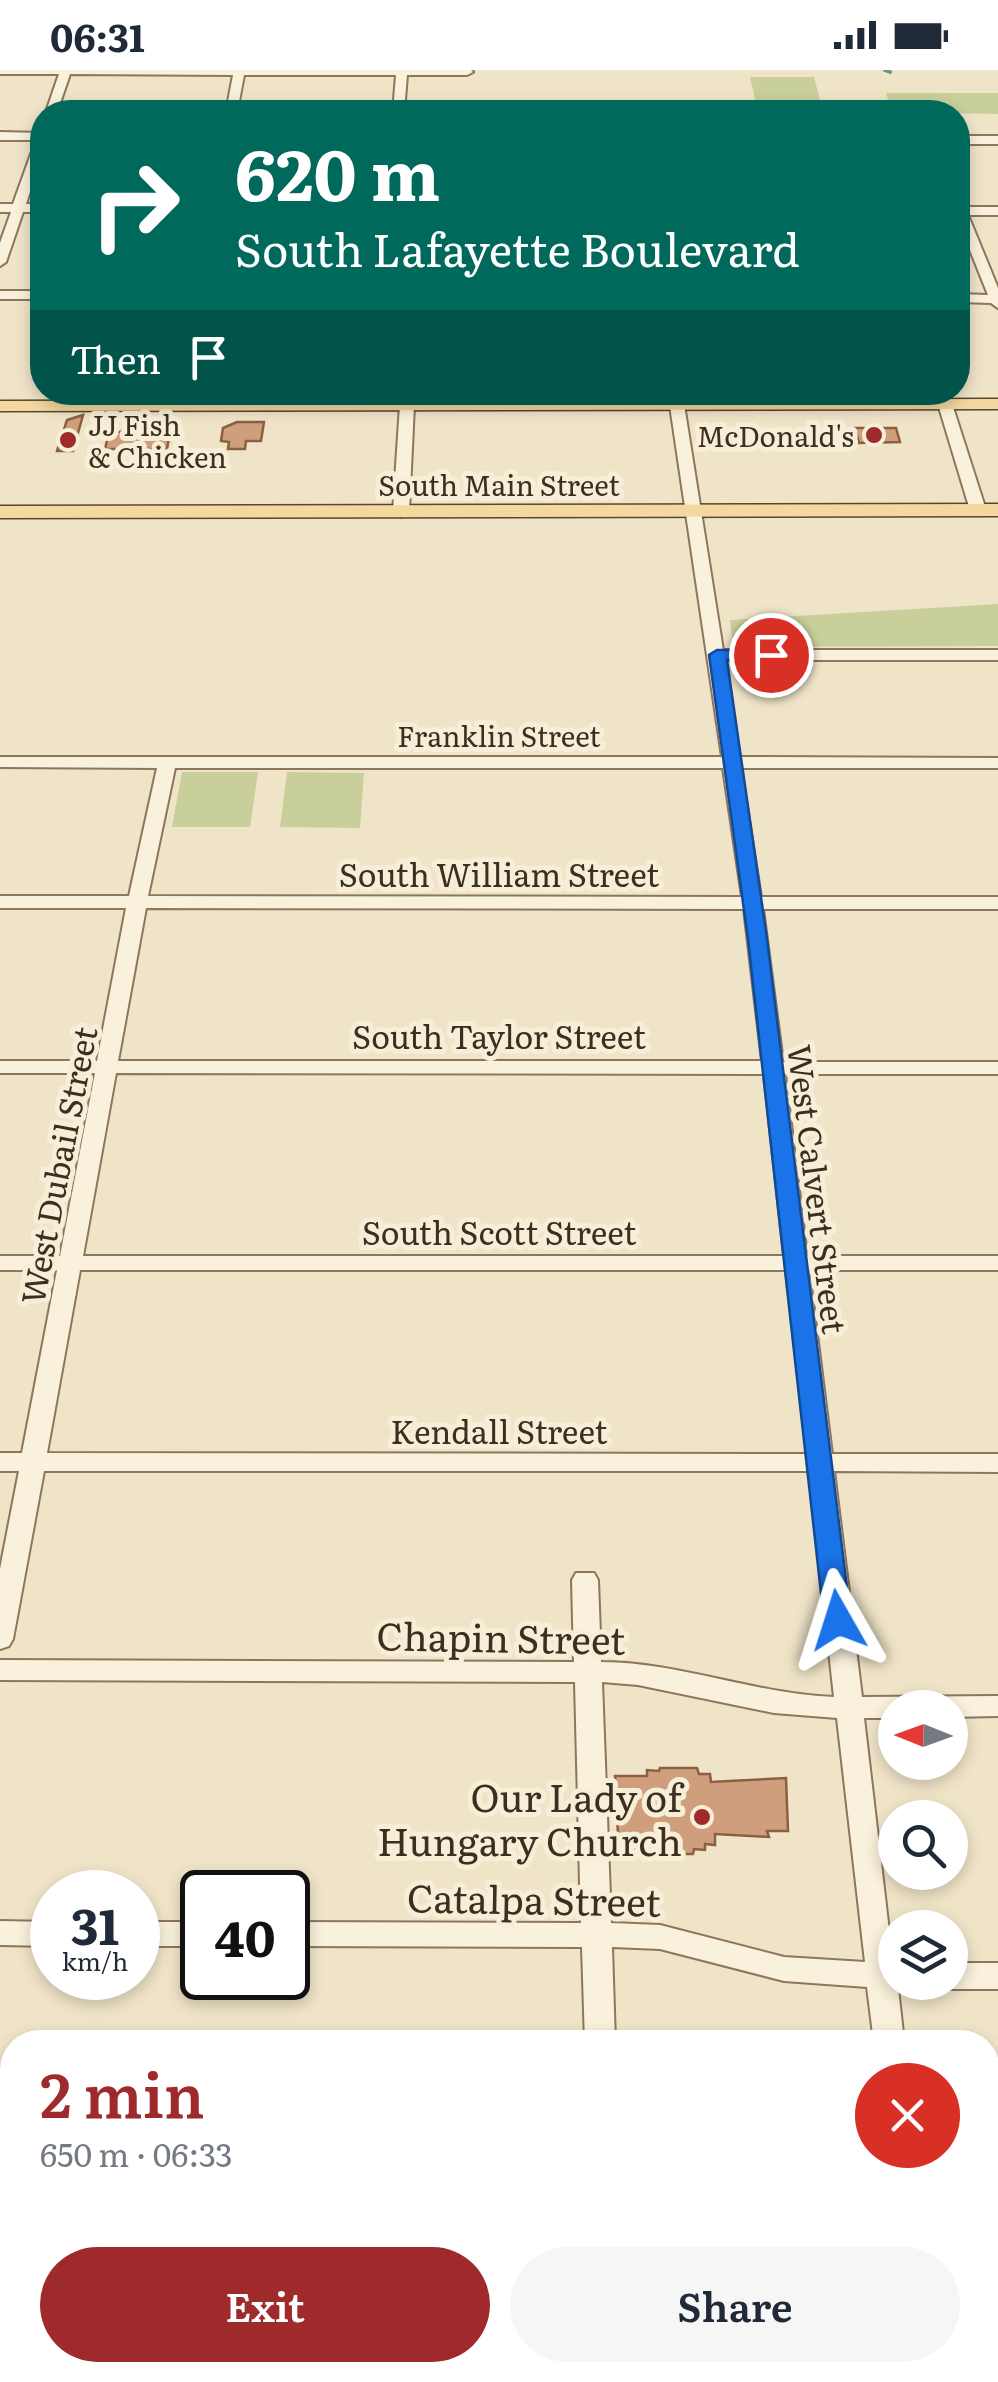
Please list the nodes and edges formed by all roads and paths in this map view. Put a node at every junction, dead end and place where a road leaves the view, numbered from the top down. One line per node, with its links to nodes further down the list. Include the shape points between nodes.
1 (0, 70): 2 (street)
2 (66, 70): 3 (street); 6 (street)
3 (239, 70): 4 (street); 7 (street)
4 (402, 71): 5 (street); 8 (street)
5 (467, 72)
6 (55, 100)
7 (233, 100)
8 (401, 100)
9 (0, 136): 10 (street)
10 (30, 137)
11 (970, 140): 12 (street)
12 (998, 140)
13 (30, 174): 15 (street)
14 (0, 208): 15 (street)
15 (19, 208): 16 (street); 20 (street)
16 (30, 208)
17 (970, 210): 18 (street)
18 (998, 211)
19 (970, 237): 24 (street)
20 (0, 262)
21 (0, 294): 22 (street)
22 (30, 295)
23 (970, 299): 24 (street)
24 (997, 300)
25 (970, 404): 26 (main road)
26 (998, 404)
27 (30, 405): 31 (main road)
28 (407, 405): 35 (street)
29 (676, 405): 32 (street, West Calvert Street)
30 (945, 405): 33 (street)
31 (0, 406)
32 (692, 510): 33 (main road, South Main Street); 35 (main road, South Main Street); 36 (street, West Calvert Street)
33 (988, 510)
34 (0, 512): 35 (main road, South Main Street)
35 (401, 512)
36 (717, 655): 37 (street); 40 (street, West Calvert Street)
37 (998, 655)
38 (0, 762): 39 (street, Franklin Street)
39 (167, 762): 40 (street, Franklin Street); 43 (street, West Dubail Street)
40 (733, 762): 41 (street, Franklin Street); 44 (street, West Calvert Street)
41 (998, 762)
42 (0, 902): 43 (street, South William Street)
43 (137, 902): 44 (street, South William Street); 47 (street, West Dubail Street)
44 (752, 903): 45 (street, South William Street); 48 (street, West Calvert Street)
45 (998, 903)
46 (0, 1067): 47 (street, South Taylor Street)
47 (108, 1068): 48 (street, South Taylor Street); 52 (street, West Dubail Street)
48 (772, 1068): 49 (street, South Taylor Street); 53 (street, West Calvert Street)
49 (998, 1068)
50 (0, 1263): 52 (street, South Scott Street)
51 (998, 1263): 53 (street, South Scott Street)
52 (71, 1264): 53 (street, South Scott Street); 55 (street, West Dubail Street)
53 (796, 1264): 56 (street, West Calvert Street)
54 (0, 1462): 55 (street, Kendall Street)
55 (34, 1462): 56 (street, Kendall Street); 59 (street, West Dubail Street)
56 (820, 1462): 57 (street, Kendall Street); 62 (street, West Calvert Street)
57 (998, 1463)
58 (585, 1580): 61 (street)
59 (0, 1639)
60 (0, 1670): 61 (street, Chapin Street)
61 (588, 1672): 62 (street, Chapin Street, via 664,1677 768,1702); 68 (street)
62 (848, 1706): 63 (street, Chapin Street); 64 (street, West Calvert Street)
63 (998, 1706)
64 (878, 1914)
65 (0, 1934): 66 (street)
66 (30, 1934)
67 (310, 1934): 68 (street, Catalpa Street)
68 (598, 1935): 69 (street, Catalpa Street, via 660,1938 784,1968); 73 (street)
69 (878, 1975)
70 (968, 1976): 71 (street)
71 (998, 1976)
72 (888, 2000): 74 (street, West Calvert Street)
73 (600, 2030)
74 (889, 2030)

